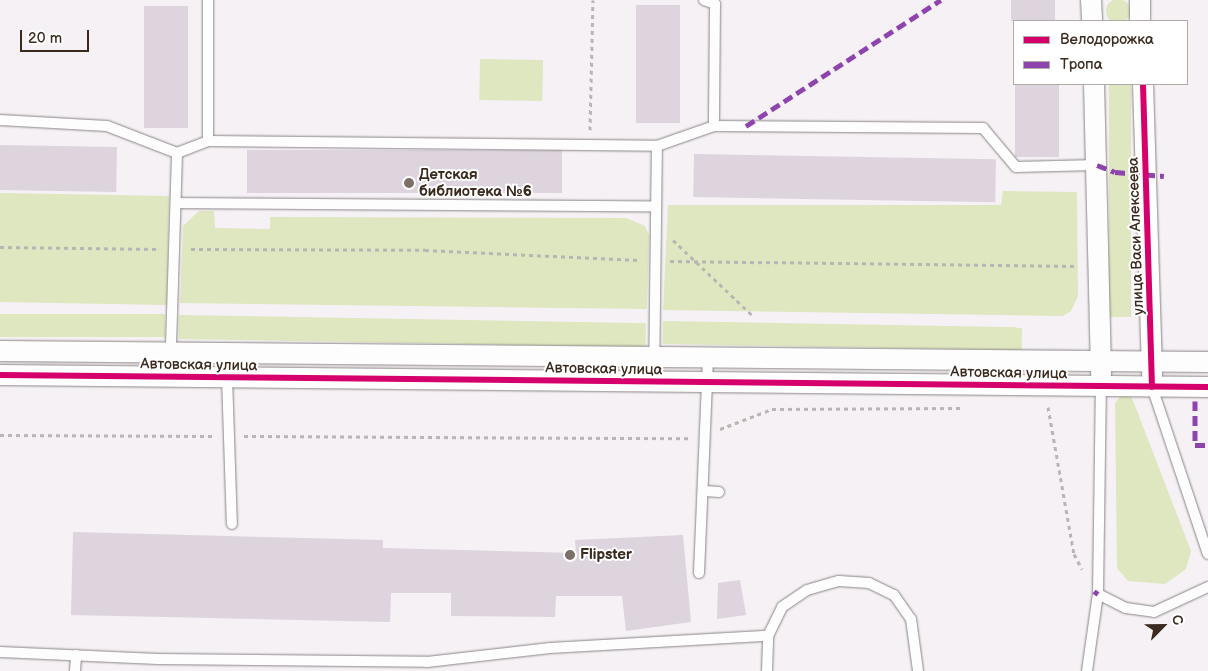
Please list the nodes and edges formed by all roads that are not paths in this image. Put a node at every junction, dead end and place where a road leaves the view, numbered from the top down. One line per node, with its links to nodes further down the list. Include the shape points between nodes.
1 (208, 0): 11 (lane)
2 (704, 0): 10 (lane, via 715,4)
3 (1091, 0): 5 (street)
4 (1140, 0): 6 (street)
5 (1092, 20)
6 (1140, 20)
7 (1094, 85): 14 (street)
8 (1143, 85): 22 (street, улица Васи Алексеева)
9 (0, 120): 13 (lane, via 106,126)
10 (714, 126): 12 (lane); 14 (lane, via 983,128 1016,167)
11 (208, 141): 12 (lane); 13 (lane)
12 (657, 146): 16 (lane)
13 (177, 153): 15 (lane)
14 (1097, 165): 21 (street)
15 (176, 203): 16 (lane); 18 (lane)
16 (656, 206): 19 (lane)
17 (0, 351): 18 (street, Автовская улица)
18 (171, 353): 19 (street, Автовская улица); 25 (lane)
19 (655, 358): 20 (street, Автовская улица); 28 (lane)
20 (708, 358): 21 (street, Автовская улица); 27 (lane)
21 (1101, 361): 22 (street, Автовская улица); 29 (street)
22 (1152, 362): 23 (street, Автовская улица); 30 (street, улица Васи Алексеева)
23 (1208, 362)
24 (0, 375): 25 (street, Автовская улица)
25 (170, 377): 26 (street, Автовская улица)
26 (227, 377): 28 (street, Автовская улица); 34 (lane)
27 (707, 382): 28 (street, Автовская улица); 29 (street, Автовская улица); 32 (lane)
28 (654, 383)
29 (1101, 386): 30 (street, Автовская улица); 38 (lane)
30 (1152, 387): 31 (street, Автовская улица); 35 (lane)
31 (1208, 387)
32 (705, 491): 33 (lane); 36 (lane)
33 (719, 492)
34 (232, 524)
35 (1208, 554)
36 (699, 573)
37 (1208, 587): 38 (lane, via 1154,612 1126,608)
38 (1098, 594): 46 (lane)
39 (768, 636): 42 (lane, via 550,648); 44 (lane); 45 (lane, via 782,607 807,590 839,581 869,583 894,595 911,619)
40 (0, 652): 41 (lane)
41 (76, 656): 42 (lane); 43 (lane)
42 (427, 666)
43 (75, 671)
44 (767, 671)
45 (918, 671)
46 (1087, 671)

